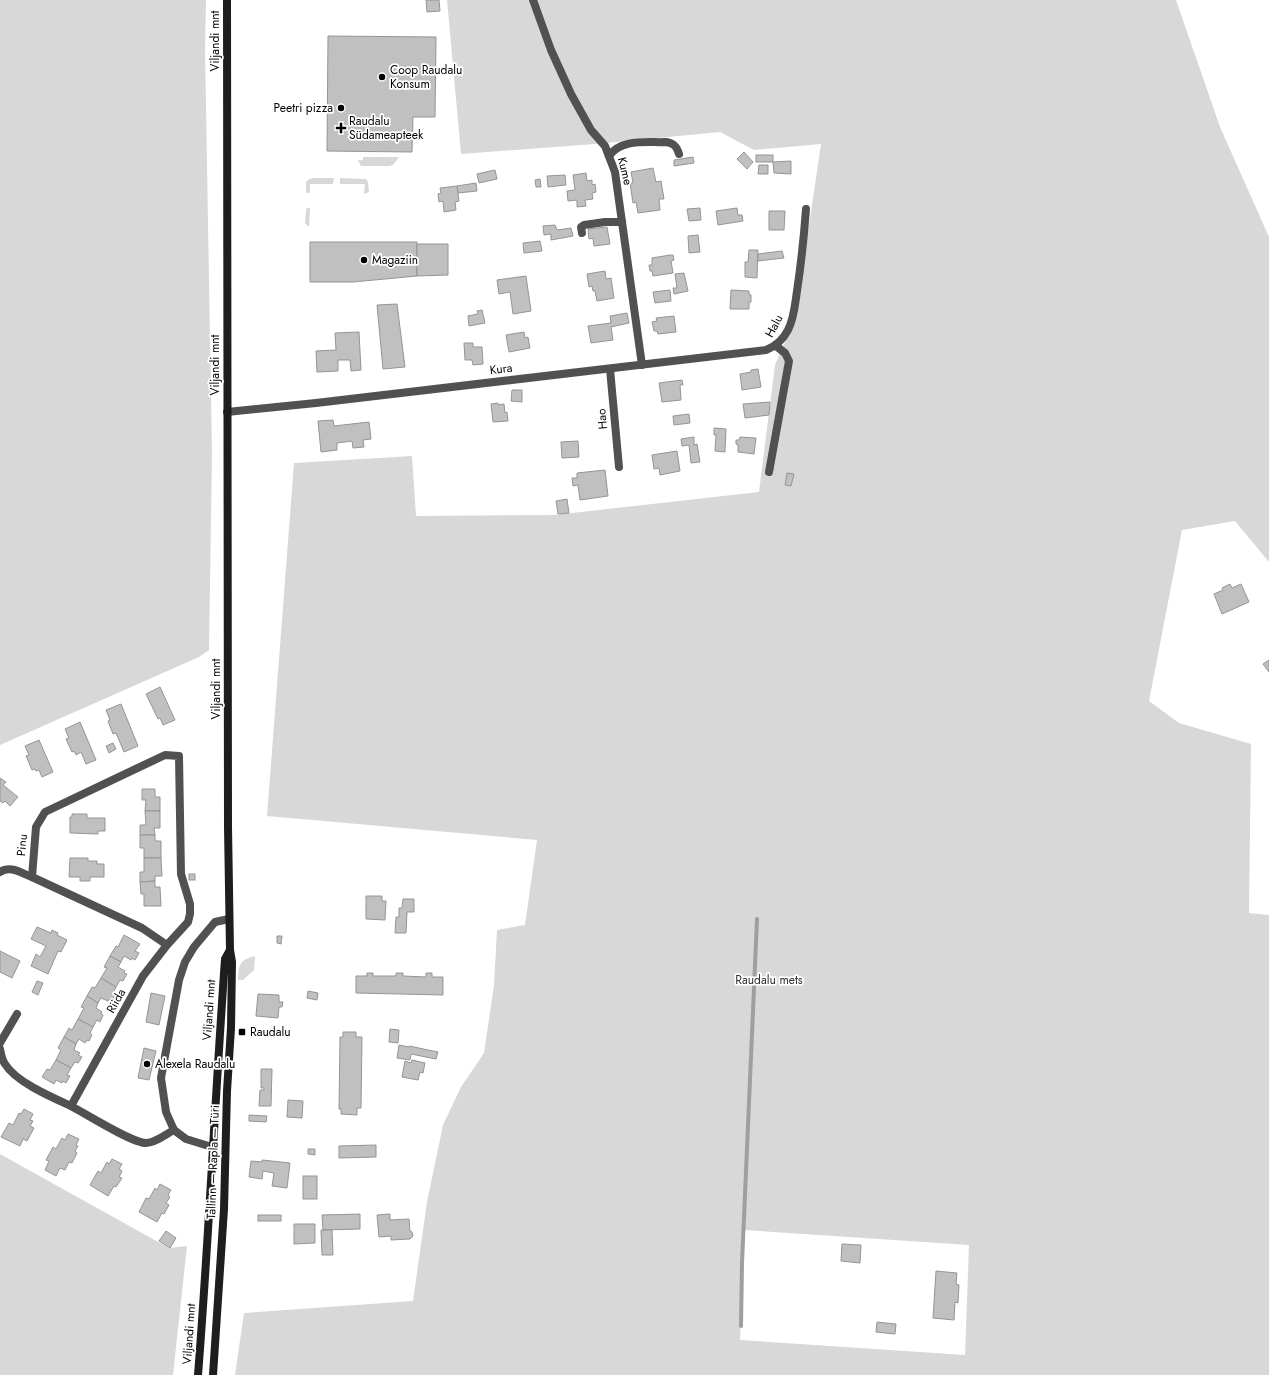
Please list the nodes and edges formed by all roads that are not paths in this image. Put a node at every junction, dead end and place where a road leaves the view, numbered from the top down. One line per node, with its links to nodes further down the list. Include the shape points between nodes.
1 (227, 0): 11 (main road, Viljandi mnt)
2 (533, 0): 4 (street, Kume, via 551,50 571,94)
3 (679, 154): 4 (street, via 675,145 666,142 624,144)
4 (609, 156): 6 (street, Kume, via 615,172)
5 (806, 209): 8 (street, Halu, via 793,316 789,329)
6 (622, 222): 7 (street, via 584,225 581,227); 9 (street, Kume)
7 (582, 233)
8 (776, 346): 9 (street, Kura, via 766,350); 13 (street, Halu, via 785,353 789,361)
9 (642, 365): 10 (street, Kura)
10 (610, 369): 11 (street, Kura); 12 (street, Hao)
11 (227, 412): 17 (main road, Viljandi mnt)
12 (619, 467)
13 (770, 472)
14 (179, 756): 16 (street, Pinu, via 166,756 45,812 36,827); 18 (street, Riida, via 181,874 190,904 190,914 188,922)
15 (0, 872): 16 (street, via 12,869)
16 (32, 877): 18 (street, via 142,928)
17 (229, 919): 19 (main road, Viljandi mnt); 24 (street, via 215,922 204,933 185,962 180,980 161,1078 166,1112)
18 (167, 945): 23 (street, Riida, via 143,976)
19 (230, 950): 25 (main road, Viljandi mnt, via 225,959); 29 (main road, Tallinn — Rapla — Türi, via 231,1028 224,1209)
20 (17, 1014): 21 (street)
21 (0, 1043)
22 (0, 1049): 23 (street, via 4,1063 15,1077)
23 (71, 1106): 24 (street, via 133,1140 153,1142)
24 (174, 1130): 25 (street, via 186,1139)
25 (212, 1147): 26 (main road, Viljandi mnt)
26 (202, 1334): 27 (main road); 28 (main road, Viljandi mnt)
27 (194, 1375)
28 (198, 1375)
29 (213, 1375)

